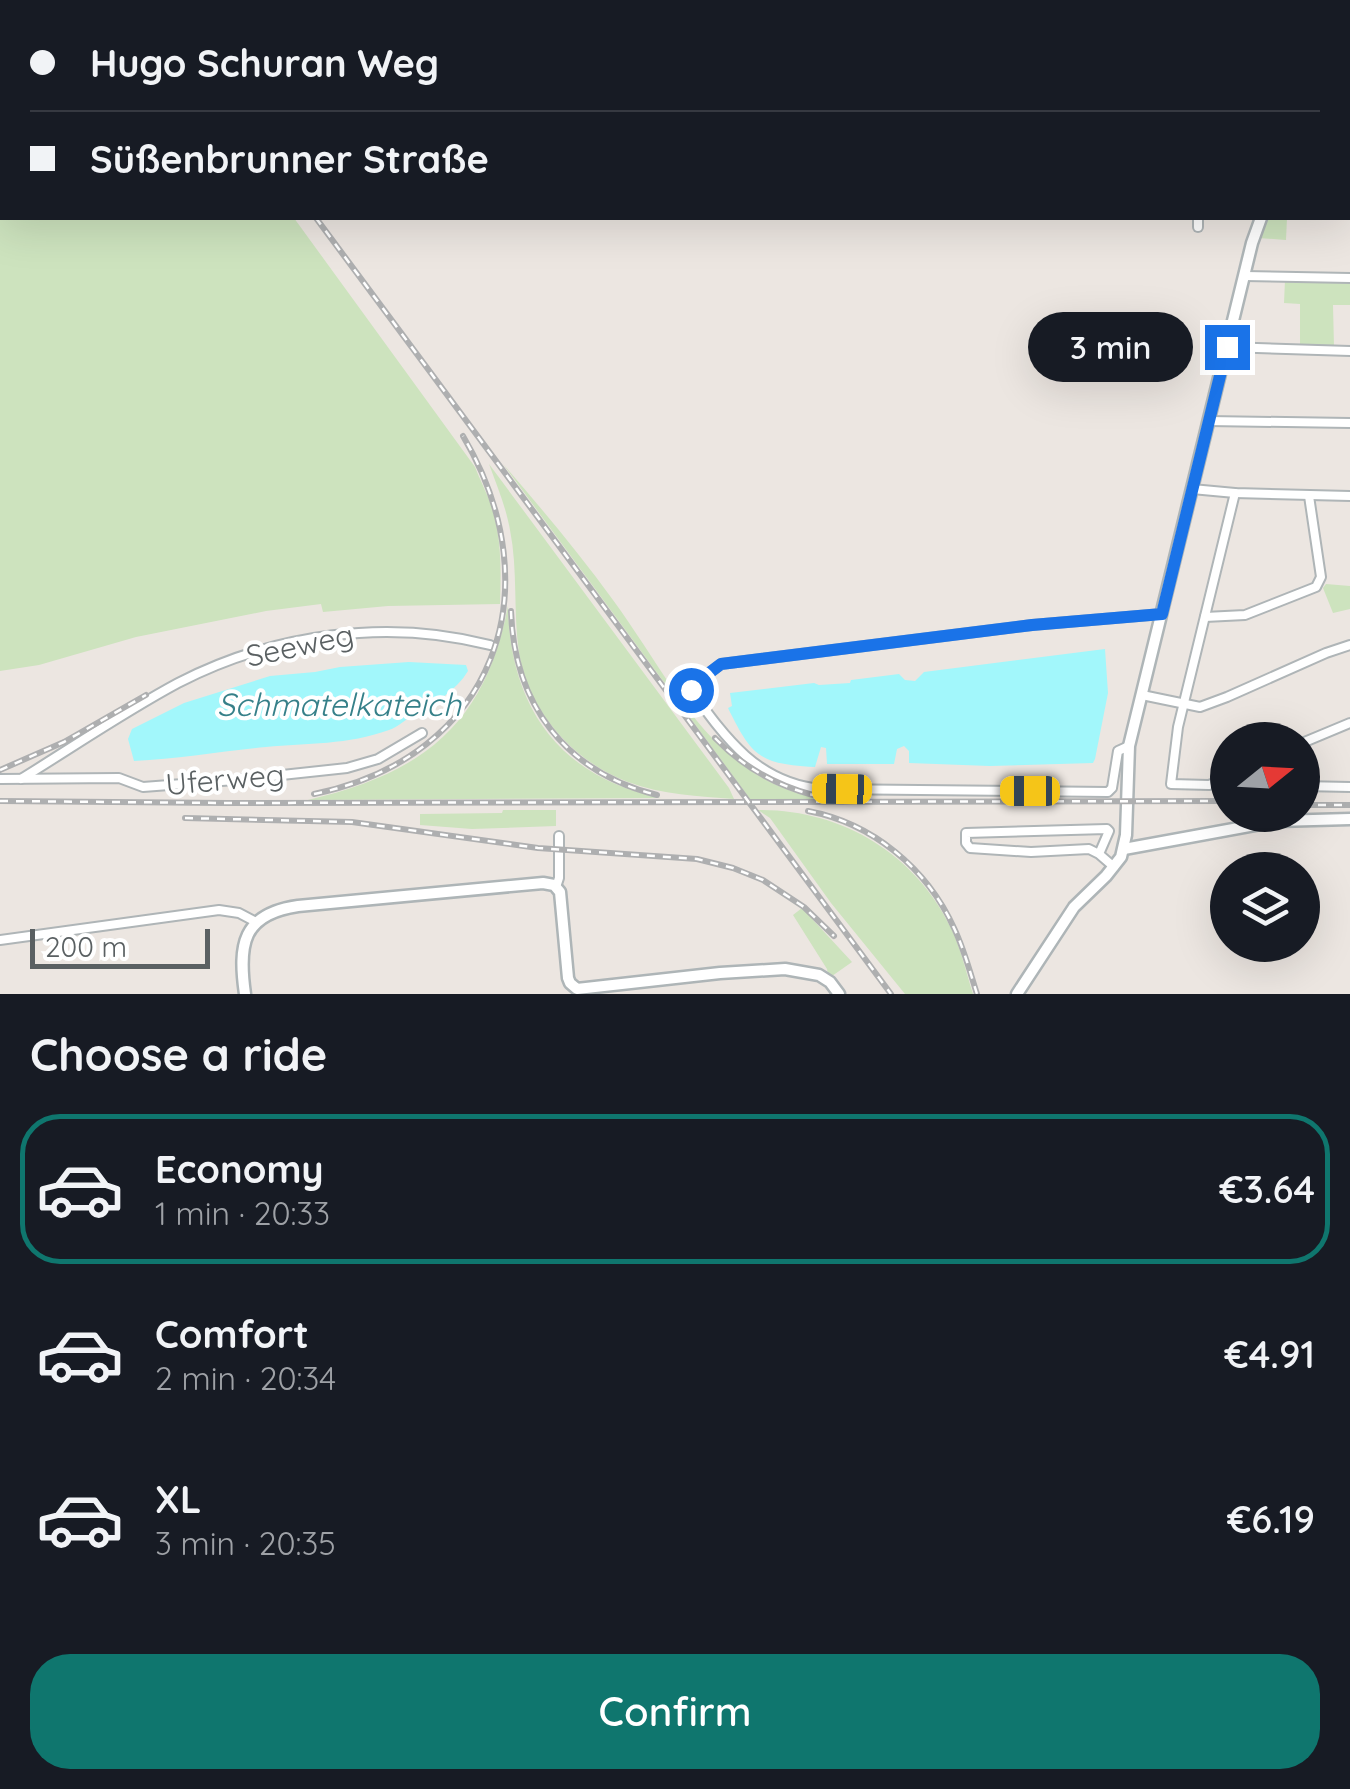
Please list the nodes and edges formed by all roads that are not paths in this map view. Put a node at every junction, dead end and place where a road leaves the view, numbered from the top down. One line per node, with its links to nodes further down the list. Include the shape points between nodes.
1 (1260, 220): 2 (street)
2 (1245, 276): 3 (street); 4 (street)
3 (1350, 278)
4 (1227, 347): 5 (street); 6 (street)
5 (1350, 351)
6 (1208, 420): 7 (street); 8 (street)
7 (1350, 423)
8 (1192, 489): 9 (street); 12 (street)
9 (1235, 493): 10 (street); 13 (street)
10 (1309, 496): 11 (street); 13 (street, via 1316,587 1246,615)
11 (1350, 496)
12 (1162, 614): 16 (street); 21 (street, via 721,664 691,690 758,768 799,786 1108,792 1118,751)
13 (1205, 617): 17 (street)
14 (490, 645): 23 (street, Seeweg, via 381,632 260,651 182,682)
15 (1350, 645): 17 (street, via 1227,698)
16 (1142, 695): 17 (street); 21 (street)
17 (1184, 705): 24 (street, via 1172,784)
18 (1350, 723): 20 (street)
19 (422, 733): 23 (street, Uferweg, via 369,763 329,770 146,786 119,778)
20 (1320, 736)
21 (1130, 746): 29 (street)
22 (0, 778): 23 (street, Uferweg)
23 (21, 779)
24 (1210, 784)
25 (1320, 786): 26 (street)
26 (1350, 786)
27 (1350, 819): 29 (street, via 1277,822)
28 (559, 836): 32 (street)
29 (1124, 848): 31 (street)
30 (1099, 854): 30 (street, via 1107,828 966,833 970,848); 31 (street)
31 (1114, 867): 40 (street, via 1074,906)
32 (556, 887): 33 (street, via 526,884 298,906); 37 (street)
33 (254, 925): 34 (street, via 219,910); 38 (street, via 241,956)
34 (0, 940)
35 (822, 966): 36 (street)
36 (826, 979): 37 (street, via 785,968); 39 (street)
37 (572, 991)
38 (245, 994)
39 (839, 994)
40 (1017, 994)

